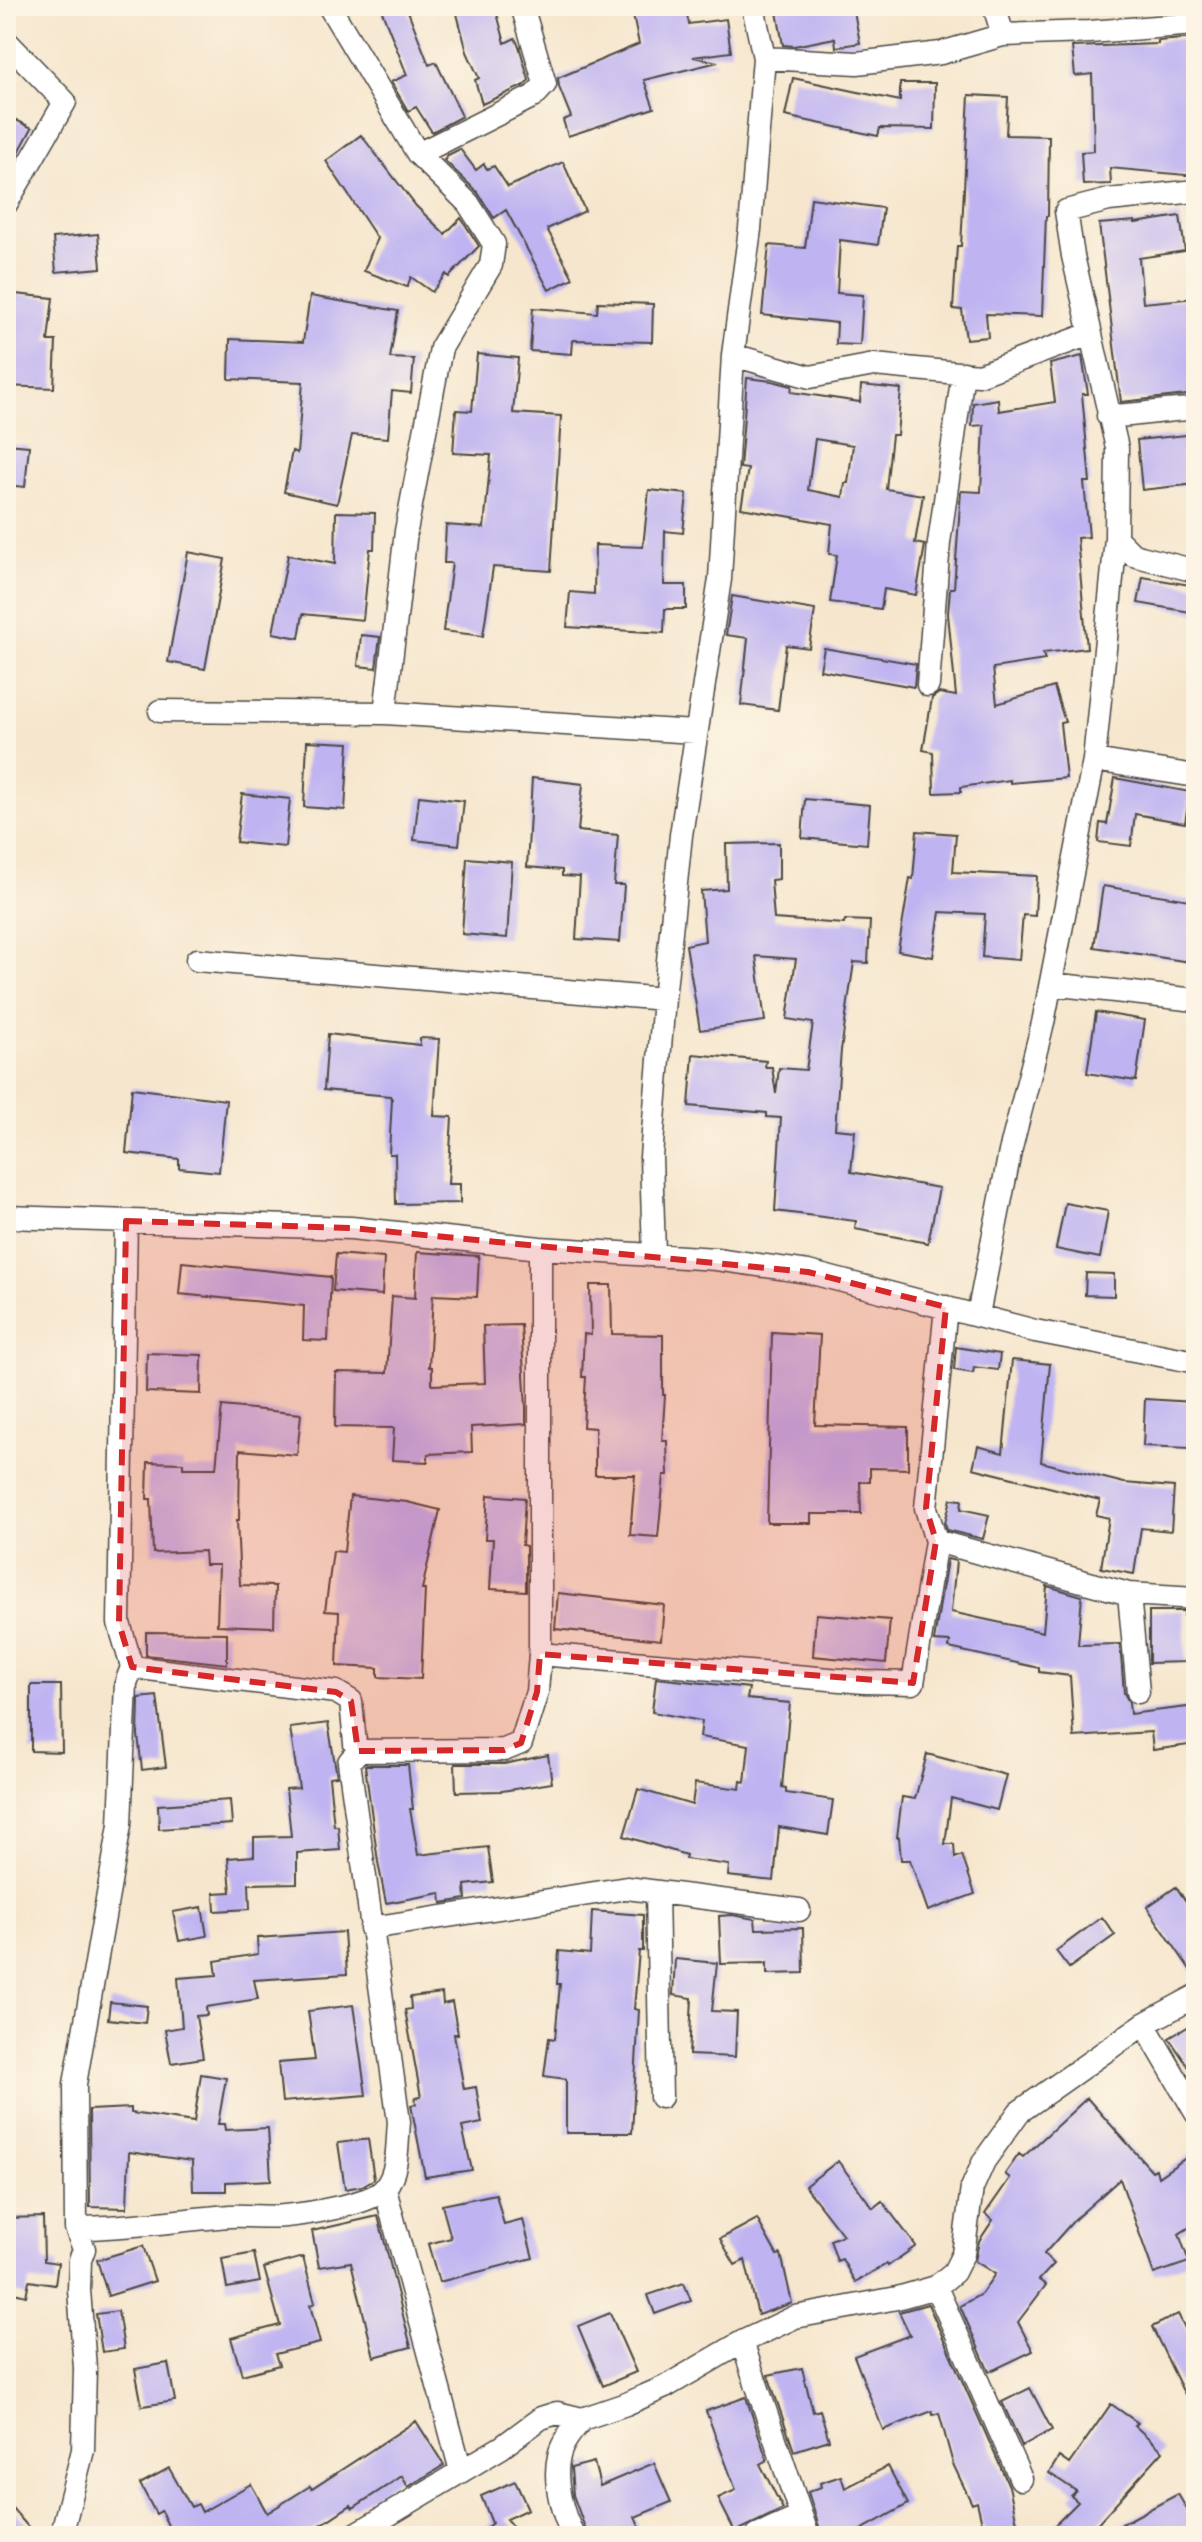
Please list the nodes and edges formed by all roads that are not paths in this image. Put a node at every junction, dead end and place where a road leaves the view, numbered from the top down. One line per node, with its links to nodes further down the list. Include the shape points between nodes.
1 (329, 6): 9 (street)
2 (522, 6): 9 (street, via 545,84 534,96)
3 (753, 6): 8 (street)
4 (994, 6): 6 (street)
5 (1196, 24): 6 (street)
6 (1003, 35): 8 (street, via 941,53 857,63)
7 (6, 41): 11 (street, via 65,102)
8 (764, 58): 13 (street)
9 (418, 154): 21 (street, via 468,203 494,244 491,265 441,348 406,531)
10 (1196, 191): 12 (street, via 1109,200 1066,211)
11 (6, 204)
12 (1090, 334): 14 (street, via 979,375); 16 (street)
13 (733, 355): 14 (street, via 810,377 874,365); 22 (street, via 720,579)
14 (963, 373): 19 (street, via 939,543)
15 (1196, 409): 16 (street)
16 (1108, 416): 17 (street, via 1117,448)
17 (1116, 538): 18 (street, via 1133,555); 23 (street)
18 (1196, 571)
19 (928, 685)
20 (160, 711): 21 (street)
21 (385, 713): 22 (street)
22 (695, 732): 27 (street)
23 (1094, 760): 24 (street); 26 (street)
24 (1196, 776)
25 (197, 960): 27 (street)
26 (1051, 984): 28 (street); 34 (street)
27 (664, 999): 32 (street, via 651,1157)
28 (1196, 1000)
29 (6, 1217): 30 (street)
30 (126, 1221): 31 (street, via 351,1228); 40 (street, via 119,1623)
31 (540, 1248): 32 (street); 39 (street)
32 (654, 1254): 33 (street, via 808,1272)
33 (946, 1307): 34 (street); 36 (street, via 926,1508)
34 (978, 1315): 35 (street, via 1096,1345)
35 (1196, 1362)
36 (936, 1541): 37 (street); 39 (street, via 913,1683)
37 (1129, 1594): 38 (street); 41 (street)
38 (1196, 1598)
39 (540, 1654): 42 (street, via 537,1692 521,1743 504,1750)
40 (132, 1667): 42 (street, via 336,1692 351,1701); 51 (street, via 126,1683 120,1825 75,2084)
41 (1138, 1692)
42 (358, 1751): 45 (street, via 349,1772)
43 (657, 1892): 44 (street); 45 (street, via 605,1890); 48 (street)
44 (799, 1910)
45 (371, 1928): 50 (street, via 399,2122 394,2168)
46 (1196, 1996): 47 (street)
47 (1144, 2024): 49 (street); 52 (street, via 1019,2112 984,2161 972,2188 963,2254 954,2272)
48 (661, 2097)
49 (1196, 2113)
50 (385, 2189): 51 (street, via 366,2199 285,2216); 55 (street)
51 (76, 2228): 58 (street, via 84,2249 79,2290 85,2368 83,2450)
52 (936, 2287): 53 (street, via 795,2317); 56 (street)
53 (742, 2342): 54 (street, via 665,2387); 57 (street)
54 (582, 2419): 55 (street, via 557,2413 541,2418); 60 (street, via 558,2457 558,2482)
55 (461, 2471): 59 (street)
56 (1021, 2479)
57 (804, 2526): 61 (street)
58 (61, 2536)
59 (353, 2536)
60 (574, 2536)
61 (757, 2536)

